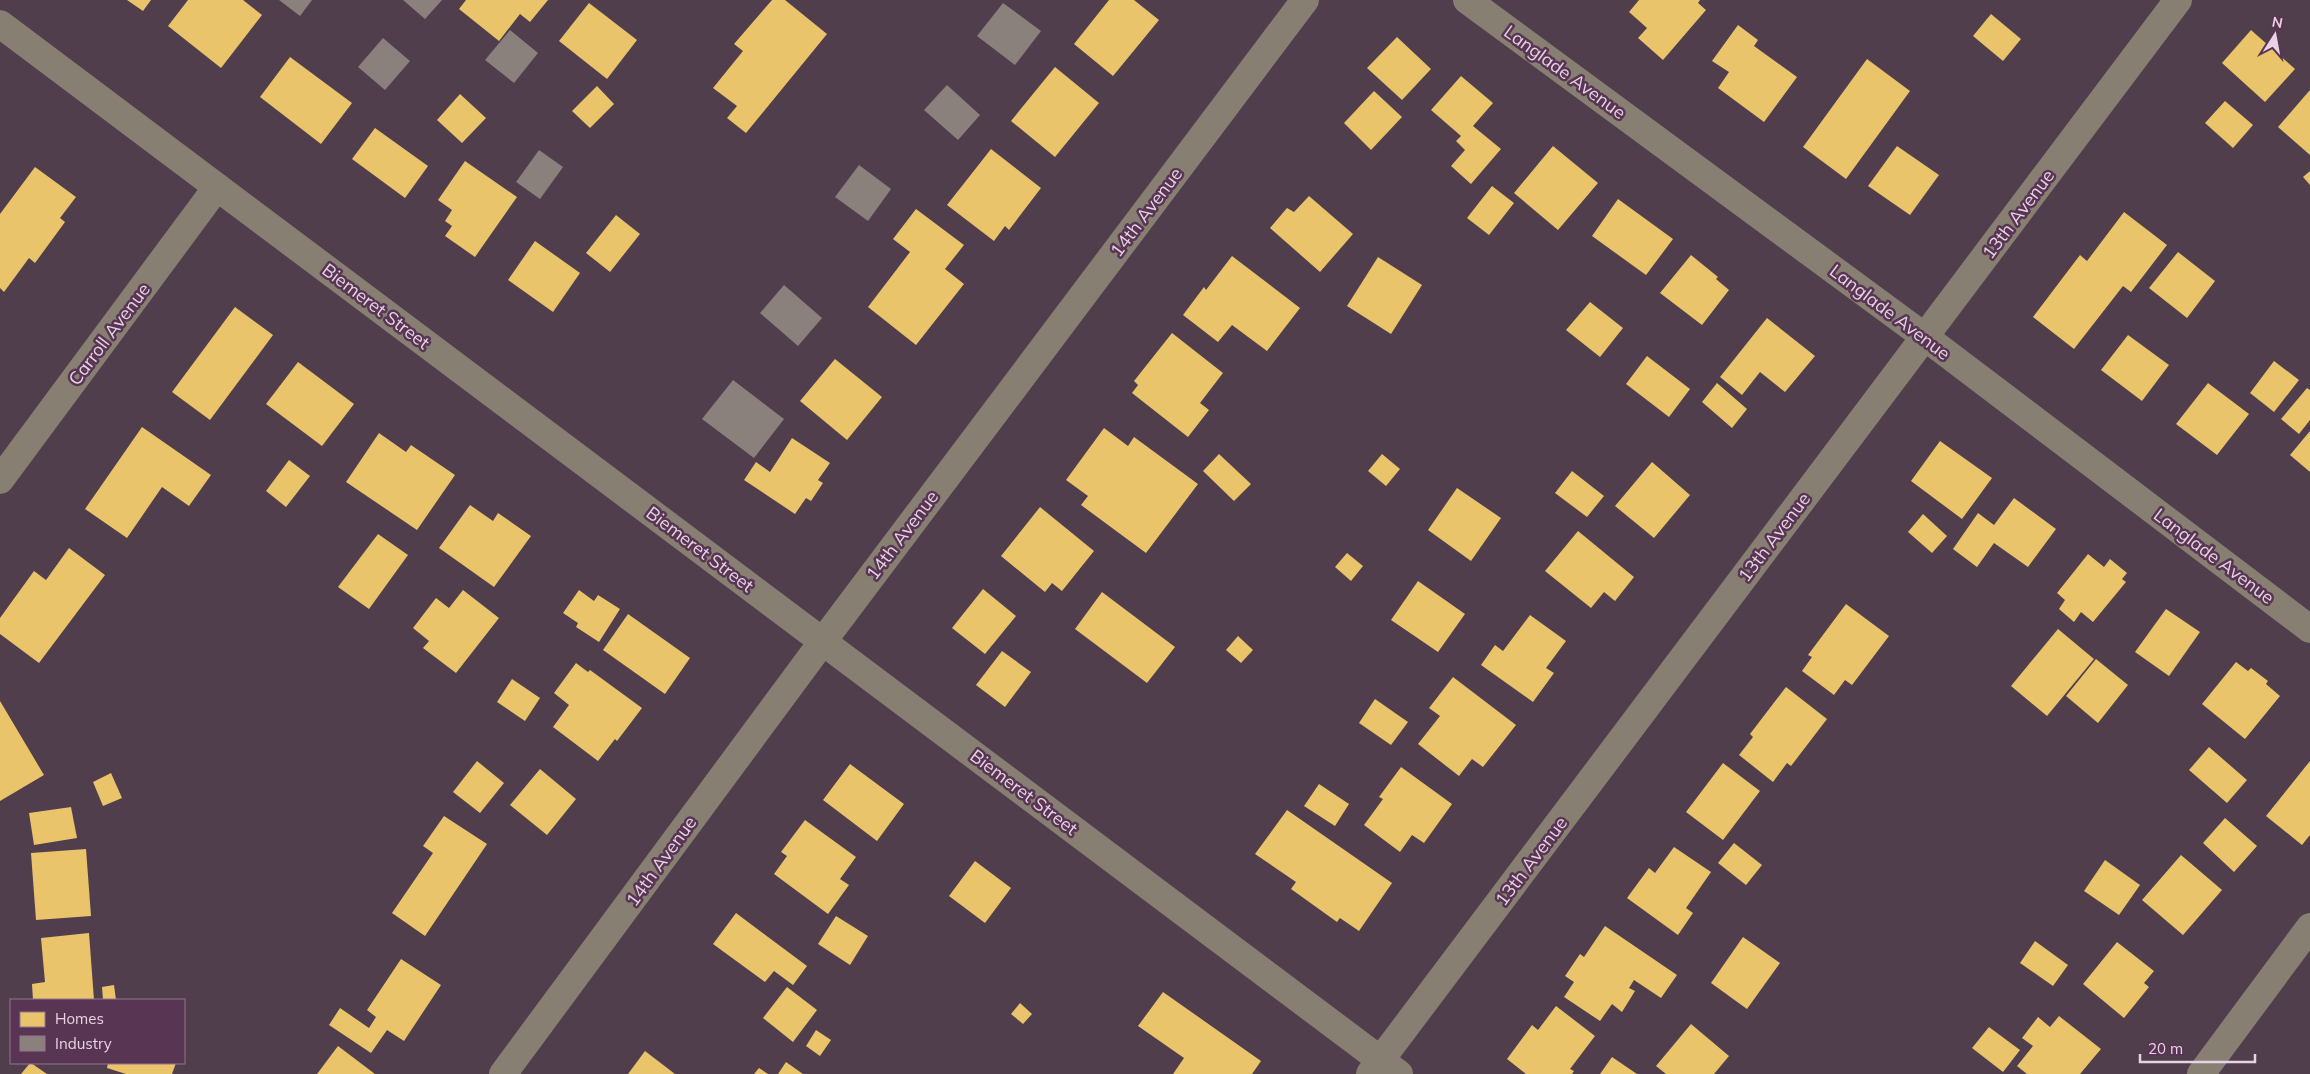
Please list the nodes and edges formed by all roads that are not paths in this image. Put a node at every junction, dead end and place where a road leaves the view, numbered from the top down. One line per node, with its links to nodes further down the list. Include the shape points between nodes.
1 (1305, 0): 9 (street, 14th Avenue)
2 (1467, 0): 6 (street, Langlade Avenue)
3 (2178, 0): 6 (street, 13th Avenue)
4 (0, 24): 5 (street, Biemeret Street)
5 (217, 187): 7 (street, Carroll Avenue); 9 (street, Biemeret Street)
6 (1925, 337): 8 (street, Langlade Avenue); 11 (street, 13th Avenue)
7 (0, 480)
8 (2310, 629)
9 (823, 641): 11 (street, Biemeret Street); 12 (street, 14th Avenue)
10 (2310, 927): 13 (street)
11 (1383, 1069)
12 (503, 1074)
13 (2201, 1074)

